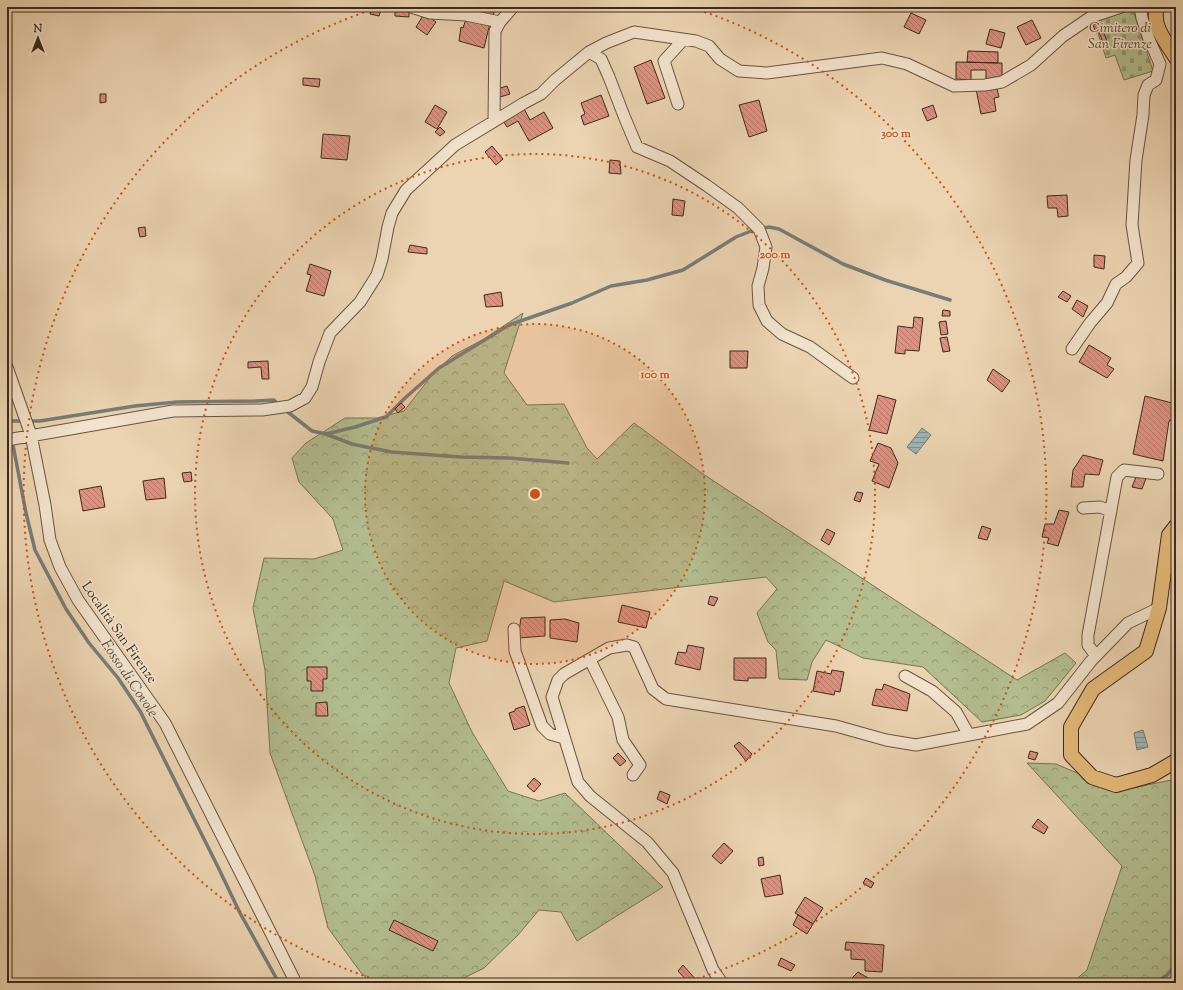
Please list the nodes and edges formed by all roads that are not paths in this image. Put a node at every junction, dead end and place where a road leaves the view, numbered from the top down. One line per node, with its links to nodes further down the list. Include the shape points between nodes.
1 (411, 7): 6 (street, via 430,13 466,15)
2 (513, 7): 6 (street)
3 (1121, 7): 7 (street, via 1090,17 1062,36 1031,65 1002,82 985,85 954,86 907,64 882,58 767,73 739,71 720,59 709,46)
4 (1140, 7): 12 (street, via 1149,39 1160,64 1156,80 1148,85 1144,95 1136,160 1132,225 1138,263 1116,284 1108,303)
5 (1157, 7): 9 (main road, via 1156,25)
6 (500, 22): 11 (street, via 495,31)
7 (683, 40): 8 (street, via 634,32); 10 (street, via 664,61)
8 (589, 52): 11 (street, via 542,94); 14 (street, via 601,60 637,147 670,161 738,208 759,228 766,247 758,286 759,305 767,321 782,334 810,347)
9 (1176, 58)
10 (678, 104)
11 (494, 120): 15 (street, via 455,145 406,190 392,213 377,275 360,302 330,333 312,387 305,398 290,406 262,410 173,411)
12 (1072, 349)
13 (7, 367): 15 (street, Località San Firenze)
14 (853, 378)
15 (28, 434): 16 (street); 30 (street, Località San Firenze, via 45,505 50,540 60,567 78,600 165,723)
16 (7, 440)
17 (1158, 474): 19 (street, via 1124,470 1117,477)
18 (1083, 508): 19 (street, via 1100,506)
19 (1111, 510): 23 (street, via 1088,635 1088,645)
20 (1176, 526): 21 (main road, via 1169,535)
21 (1159, 608): 23 (street, via 1128,623); 28 (main road, via 1146,651 1093,689 1070,727 1071,755 1092,777 1116,785 1152,775)
22 (514, 628): 27 (street, via 515,651 542,726 550,734)
23 (1096, 656): 26 (street, via 1058,703 1027,724)
24 (590, 660): 26 (street, via 609,648 627,645 634,647 653,689 666,699 836,726 886,740 916,745); 27 (street, via 564,674 558,680 552,697); 29 (street, via 618,717 624,740 640,765)
25 (905, 676): 26 (street, via 932,691 956,712)
26 (969, 735)
27 (564, 738): 31 (street, via 578,782 590,796 647,842 672,873 713,970)
28 (1176, 761)
29 (633, 774)
30 (296, 983)
31 (722, 983)

